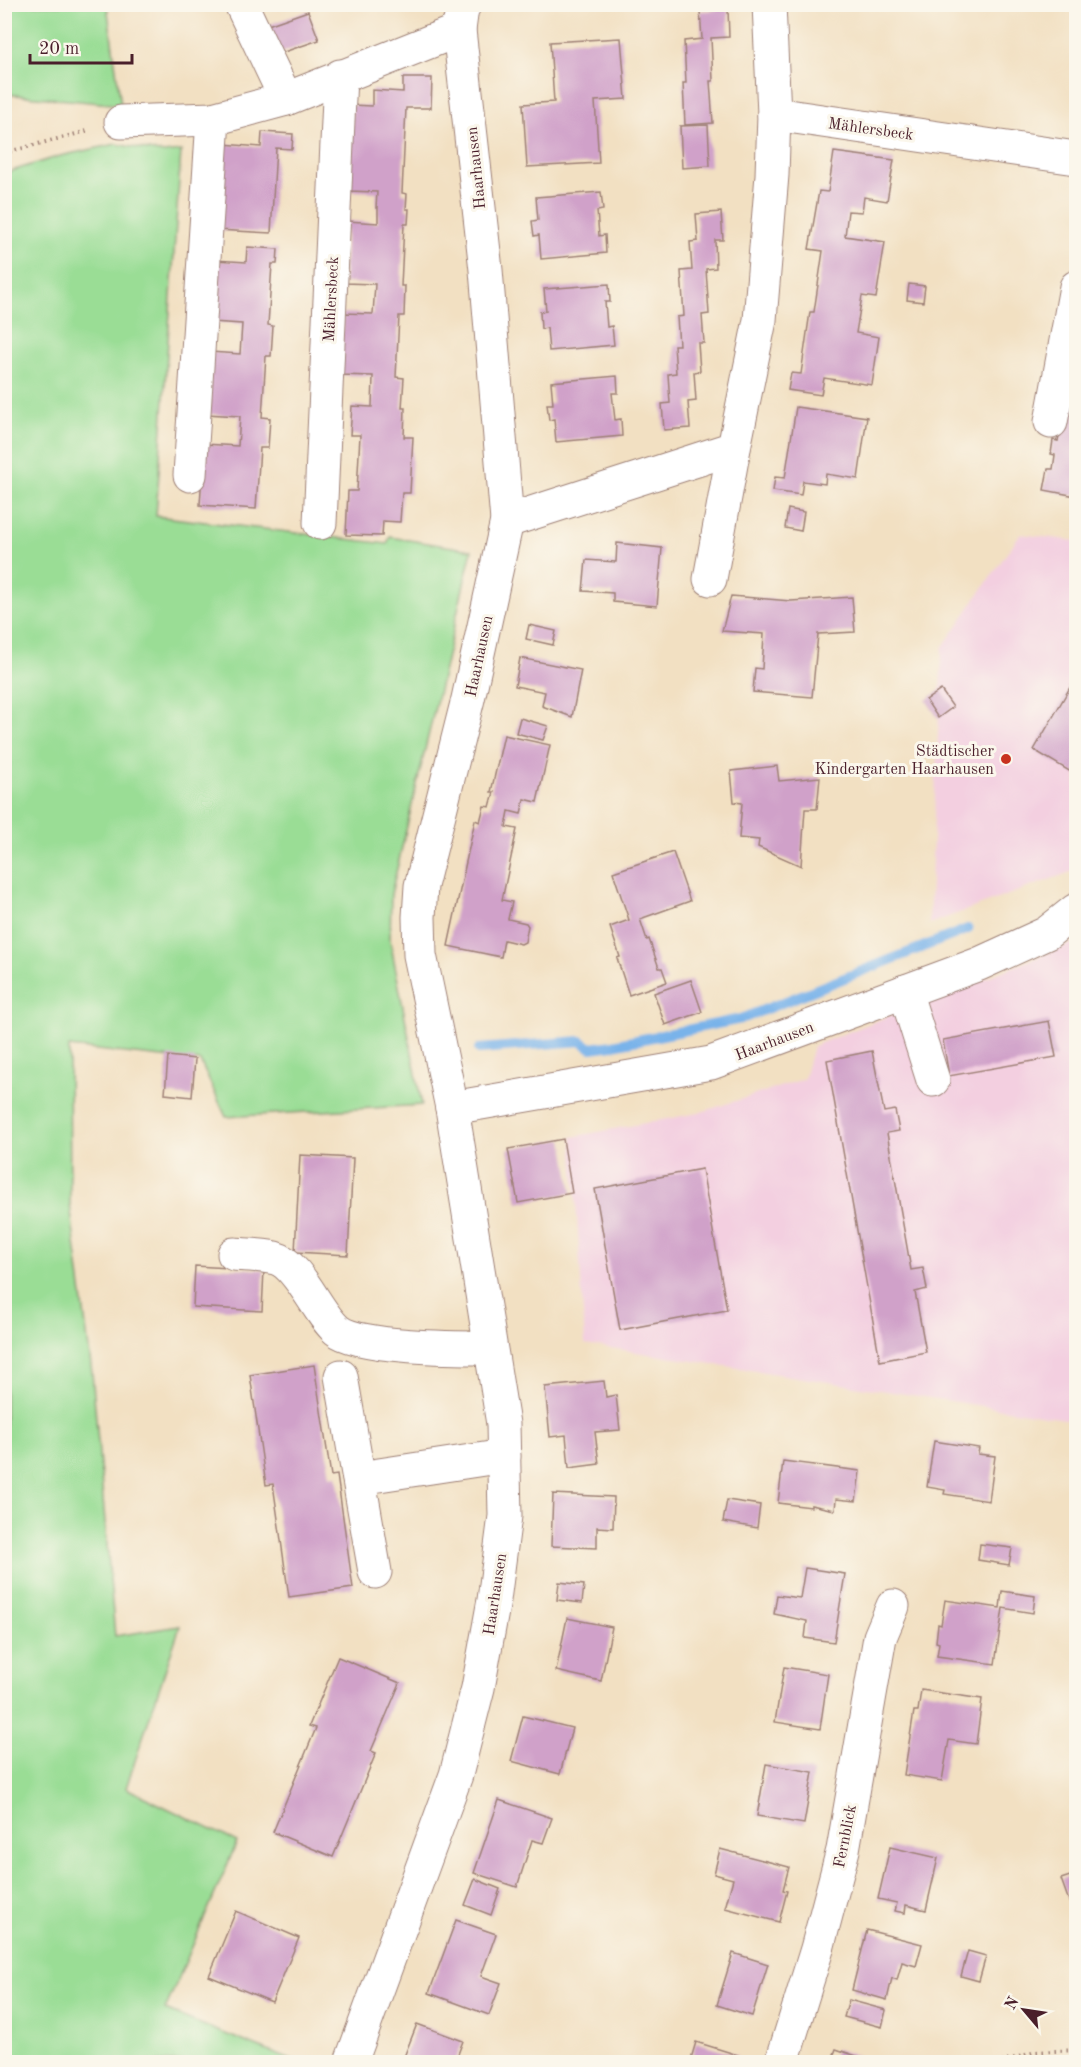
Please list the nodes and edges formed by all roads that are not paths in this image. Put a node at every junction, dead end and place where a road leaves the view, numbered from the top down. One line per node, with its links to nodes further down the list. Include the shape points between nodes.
1 (240, 4): 5 (street)
2 (769, 4): 6 (street)
3 (462, 17): 4 (street); 14 (street, Haarhausen)
4 (340, 76): 5 (street); 15 (street, Mählersbeck)
5 (286, 99): 7 (street)
6 (774, 114): 9 (street, Mählersbeck); 12 (street, via 760,320)
7 (213, 119): 8 (street); 13 (street)
8 (121, 122)
9 (1077, 158)
10 (1077, 287): 11 (street)
11 (1051, 422)
12 (734, 448): 14 (street); 16 (street)
13 (190, 475)
14 (507, 521): 20 (street, Haarhausen, via 421,886 420,955)
15 (320, 523)
16 (711, 579)
17 (1077, 910): 18 (street, Haarhausen, via 1047,933)
18 (905, 991): 19 (street); 20 (street, Haarhausen, via 711,1063)
19 (933, 1080)
20 (452, 1108): 22 (street, Haarhausen)
21 (234, 1254): 22 (street, via 276,1258 290,1266 336,1330 351,1338 445,1348)
22 (489, 1348): 24 (street, Haarhausen, via 503,1424)
23 (341, 1376): 25 (street)
24 (504, 1456): 25 (street); 28 (street, Haarhausen, via 505,1516 494,1600 456,1775)
25 (359, 1478): 26 (street)
26 (375, 1572)
27 (893, 1606): 29 (street, Fernblick, via 880,1637 843,1850)
28 (351, 2062)
29 (782, 2062)

